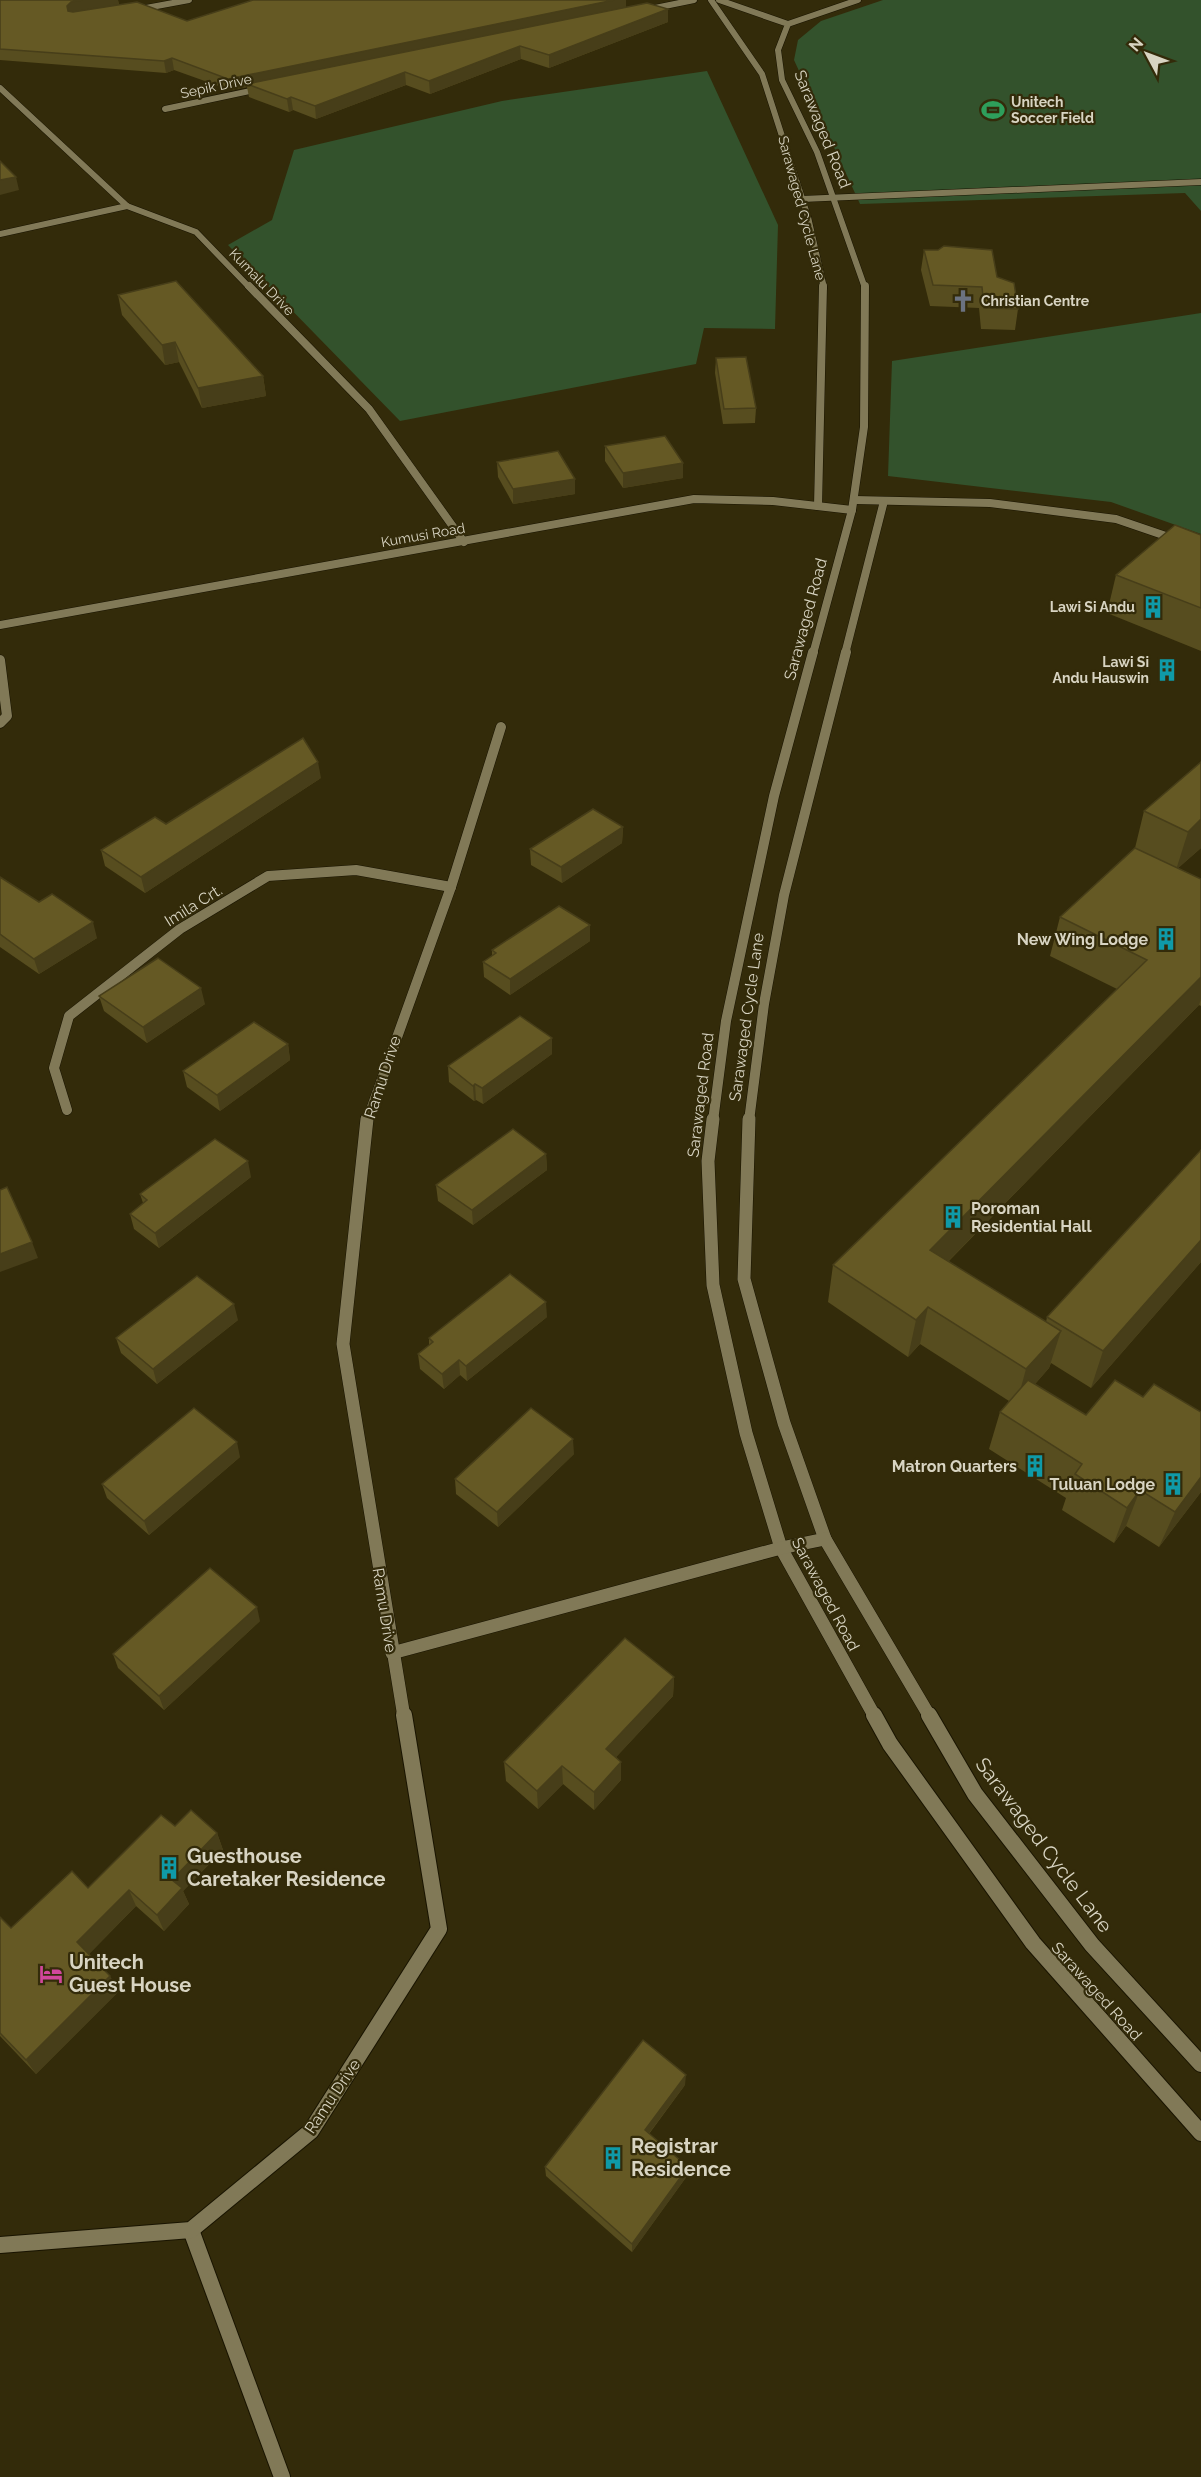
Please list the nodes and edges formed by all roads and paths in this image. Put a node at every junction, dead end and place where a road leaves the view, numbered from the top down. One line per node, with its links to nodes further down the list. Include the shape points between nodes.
1 (189, 0): 6 (street)
2 (694, 0): 7 (street)
3 (711, 0): 13 (street, Sarawaged Cycle Lane, via 762,75)
4 (719, 0): 8 (street)
5 (858, 0): 8 (street)
6 (125, 12)
7 (635, 12)
8 (788, 24): 17 (street, Sarawaged Road, via 778,50 782,80 818,152 865,287 864,427)
9 (271, 87): 11 (street)
10 (0, 88): 14 (street, Kumalu Drive)
11 (165, 109)
12 (1201, 182): 13 (street)
13 (802, 199): 18 (street, Sarawaged Cycle Lane, via 825,294)
14 (127, 206): 15 (street); 19 (street, Kumalu Drive, via 196,232 369,409)
15 (0, 234)
16 (884, 501): 17 (street, Kumusi Road); 20 (street, Kumusi Road, via 990,503 1116,519); 27 (street, Sarawaged Cycle Lane, via 784,895 764,1004 747,1138 744,1279 784,1423)
17 (853, 505): 18 (street, Kumusi Road); 28 (street, Sarawaged Road, via 774,796 726,1021 708,1161 713,1284 746,1433)
18 (818, 506): 19 (street, Kumusi Road, via 694,499)
19 (464, 542): 21 (street, Kumusi Road)
20 (1201, 548)
21 (0, 625)
22 (0, 660): 23 (street, via 7,716)
23 (0, 723)
24 (501, 727): 25 (street, Ramu Drive)
25 (451, 887): 26 (street, Imila Crt., via 356,870 268,876 180,929 69,1016 54,1068); 29 (street, Ramu Drive, via 368,1113 343,1344)
26 (66, 1110)
27 (825, 1539): 28 (street); 30 (street, Sarawaged Cycle Lane, via 975,1794 1092,1945)
28 (781, 1548): 29 (street); 31 (street, Sarawaged Road, via 890,1744 999,1896 1033,1943)
29 (392, 1653): 32 (street, Ramu Drive, via 439,1929 311,2131)
30 (1201, 2064)
31 (1201, 2133)
32 (191, 2230): 33 (street); 34 (street)
33 (0, 2245)
34 (282, 2477)

